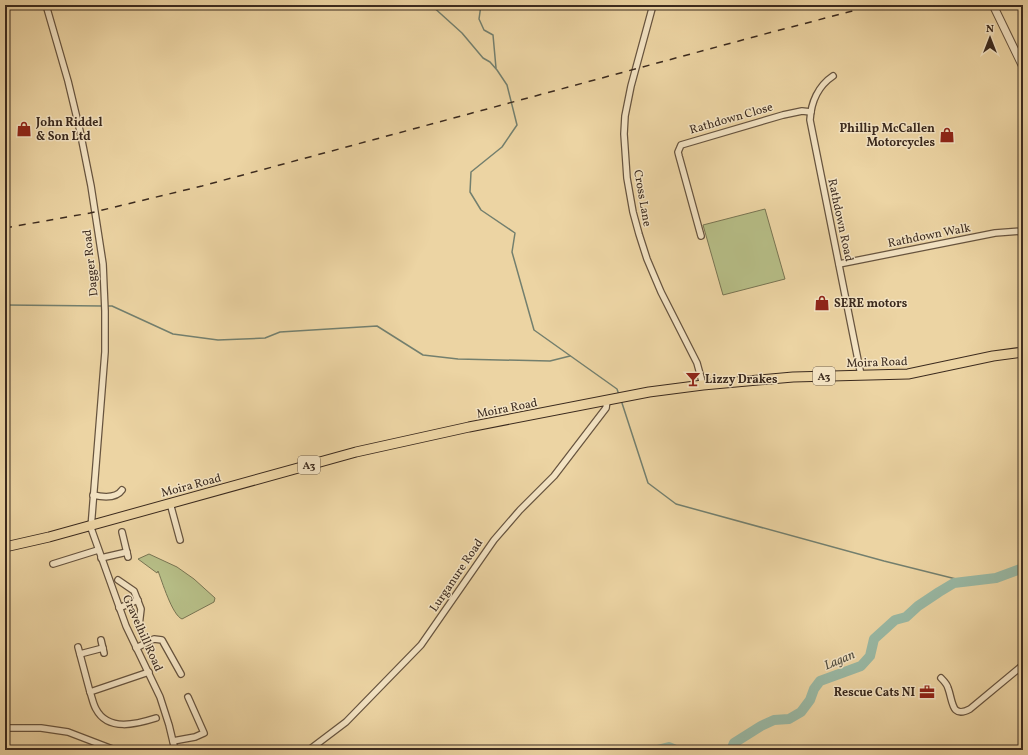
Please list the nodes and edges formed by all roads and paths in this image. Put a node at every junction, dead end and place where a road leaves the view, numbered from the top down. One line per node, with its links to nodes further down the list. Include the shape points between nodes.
1 (46, 5): 15 (street, Dagger Road, via 80,131 101,251 105,302 103,386)
2 (653, 5): 12 (street, Cross Lane, via 633,76 625,116 627,178 635,219 647,259 697,363)
3 (993, 5): 4 (street)
4 (1023, 67)
5 (833, 76): 6 (street, Rathdown Road, via 818,92)
6 (810, 112): 8 (street, Rathdown Close, via 783,115 681,145 679,156); 9 (street, Rathdown Road, via 811,128)
7 (1023, 231): 9 (street, Rathdown Walk, via 995,233)
8 (701, 236)
9 (839, 264): 11 (street, Rathdown Road)
10 (1023, 352): 11 (highway, Moira Road / A3, via 908,374)
11 (861, 375): 12 (highway, Moira Road / A3, via 793,377)
12 (703, 385): 13 (highway, Moira Road / A3)
13 (615, 399): 16 (highway, Moira Road / A3, via 389,445); 43 (street, Lurganure Road, via 563,465 494,540 421,645 346,722)
14 (122, 490): 15 (street, via 106,497)
15 (93, 496): 17 (street, Dagger Road)
16 (170, 503): 17 (highway, Moira Road / A3); 19 (street)
17 (91, 525): 20 (highway, Moira Road / A3); 21 (street, Gravelhill Road)
18 (122, 532): 22 (street, via 128,554)
19 (180, 540)
20 (5, 547)
21 (98, 550): 22 (street, Gravelhill Road); 23 (street)
22 (101, 558): 26 (street, Gravelhill Road)
23 (58, 564)
24 (118, 580): 25 (street, via 134,591)
25 (138, 600): 26 (street); 27 (street, via 141,609)
26 (119, 608): 30 (street, Gravelhill Road)
27 (139, 626)
28 (101, 640): 31 (street, via 103,650)
29 (78, 647): 31 (street)
30 (136, 648): 33 (street, Gravelhill Road); 34 (street, via 154,638 162,640)
31 (80, 654): 36 (street)
32 (1023, 666): 35 (street, via 962,712 955,709 948,688)
33 (149, 672): 36 (street); 40 (street, Gravelhill Road, via 164,709)
34 (181, 674)
35 (941, 678)
36 (90, 692): 38 (street, via 96,710 108,720 134,725)
37 (188, 697): 40 (street, via 204,733)
38 (156, 718)
39 (5, 728): 41 (street, via 41,728 68,732)
40 (173, 741): 42 (street, Gravelhill Road)
41 (115, 750)
42 (175, 750)
43 (309, 750)

